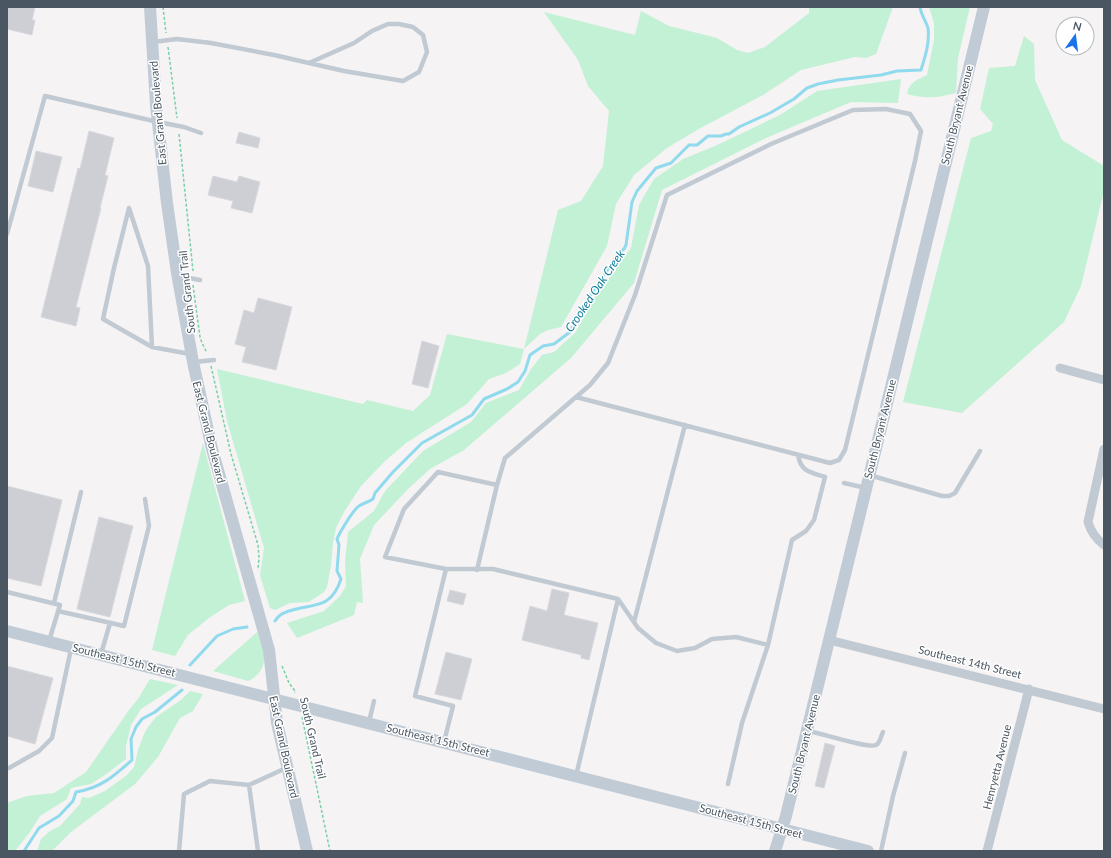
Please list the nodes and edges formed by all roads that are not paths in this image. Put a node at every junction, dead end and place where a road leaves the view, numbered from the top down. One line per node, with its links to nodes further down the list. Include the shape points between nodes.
1 (150, 7): 3 (street, East Grand Boulevard)
2 (984, 7): 20 (street, South Bryant Avenue)
3 (152, 42): 4 (lane, via 177,39); 5 (street, East Grand Boulevard)
4 (309, 63): 4 (lane, via 388,24 413,27 423,35 427,52 419,72 403,81)
5 (158, 122): 6 (lane); 7 (lane, via 45,96); 8 (street, East Grand Boulevard)
6 (201, 133)
7 (7, 234)
8 (178, 276): 9 (lane); 11 (street, East Grand Boulevard)
9 (200, 280)
10 (152, 347): 10 (lane, via 103,320 129,208 148,266); 11 (lane)
11 (192, 358): 12 (lane); 42 (street, East Grand Boulevard, via 212,449 269,650)
12 (212, 361)
13 (1060, 368): 14 (street)
14 (1104, 380)
15 (576, 397): 16 (lane); 19 (lane, via 608,363 635,295 667,195 771,144 853,110 886,109 910,114 921,132 845,450 839,460 830,463); 22 (lane, via 505,458)
16 (685, 426): 19 (lane); 33 (lane)
17 (1104, 449): 26 (street, via 1088,522 1091,531)
18 (980, 451): 20 (lane, via 955,493 949,496)
19 (798, 455): 38 (lane, via 804,470 825,477 814,520 806,531 792,540)
20 (869, 475): 23 (street, South Bryant Avenue)
21 (844, 483): 23 (lane)
22 (497, 485): 27 (lane, via 438,472 404,509 385,557); 28 (lane)
23 (866, 488): 36 (street, South Bryant Avenue)
24 (81, 492): 31 (lane)
25 (145, 499): 34 (lane, via 149,526 124,626)
26 (1104, 545)
27 (446, 569): 28 (lane); 48 (lane, via 415,696 453,706)
28 (477, 570): 30 (lane, via 493,570)
29 (7, 592): 31 (lane)
30 (618, 599): 33 (lane); 52 (lane)
31 (54, 604): 32 (lane, via 60,605)
32 (58, 611): 34 (lane); 37 (lane)
33 (634, 622): 38 (lane, via 656,643 678,651 695,648 712,639 736,637)
34 (110, 623): 40 (lane)
35 (7, 631): 37 (street, Southeast 15th Street)
36 (829, 640): 41 (street, Southeast 14th Street); 46 (street, South Bryant Avenue)
37 (49, 641): 39 (street, Southeast 15th Street)
38 (768, 645): 53 (lane, via 742,723)
39 (71, 647): 40 (street, Southeast 15th Street); 51 (lane, via 52,738 39,751)
40 (101, 655): 42 (street, Southeast 15th Street)
41 (1029, 689): 44 (street, Southeast 14th Street); 63 (street, Henryetta Avenue)
42 (274, 699): 45 (street, Southeast 15th Street); 50 (street, East Grand Boulevard)
43 (374, 701): 45 (lane)
44 (1104, 709)
45 (369, 722): 48 (street, Southeast 15th Street)
46 (807, 731): 47 (lane, via 875,746); 55 (street, South Bryant Avenue)
47 (883, 732)
48 (444, 742): 52 (street, Southeast 15th Street)
49 (905, 753): 62 (lane)
50 (288, 767): 54 (lane); 60 (street, East Grand Boulevard)
51 (7, 768)
52 (576, 776): 55 (street, Southeast 15th Street)
53 (728, 784)
54 (249, 785): 58 (lane, via 210,781 184,794); 59 (lane)
55 (782, 830): 56 (street, Southeast 15th Street); 61 (street, South Bryant Avenue)
56 (838, 847): 57 (street, Southeast 15th Street)
57 (861, 850)
58 (179, 851)
59 (258, 851)
60 (307, 851)
61 (775, 851)
62 (881, 851)
63 (987, 851)

